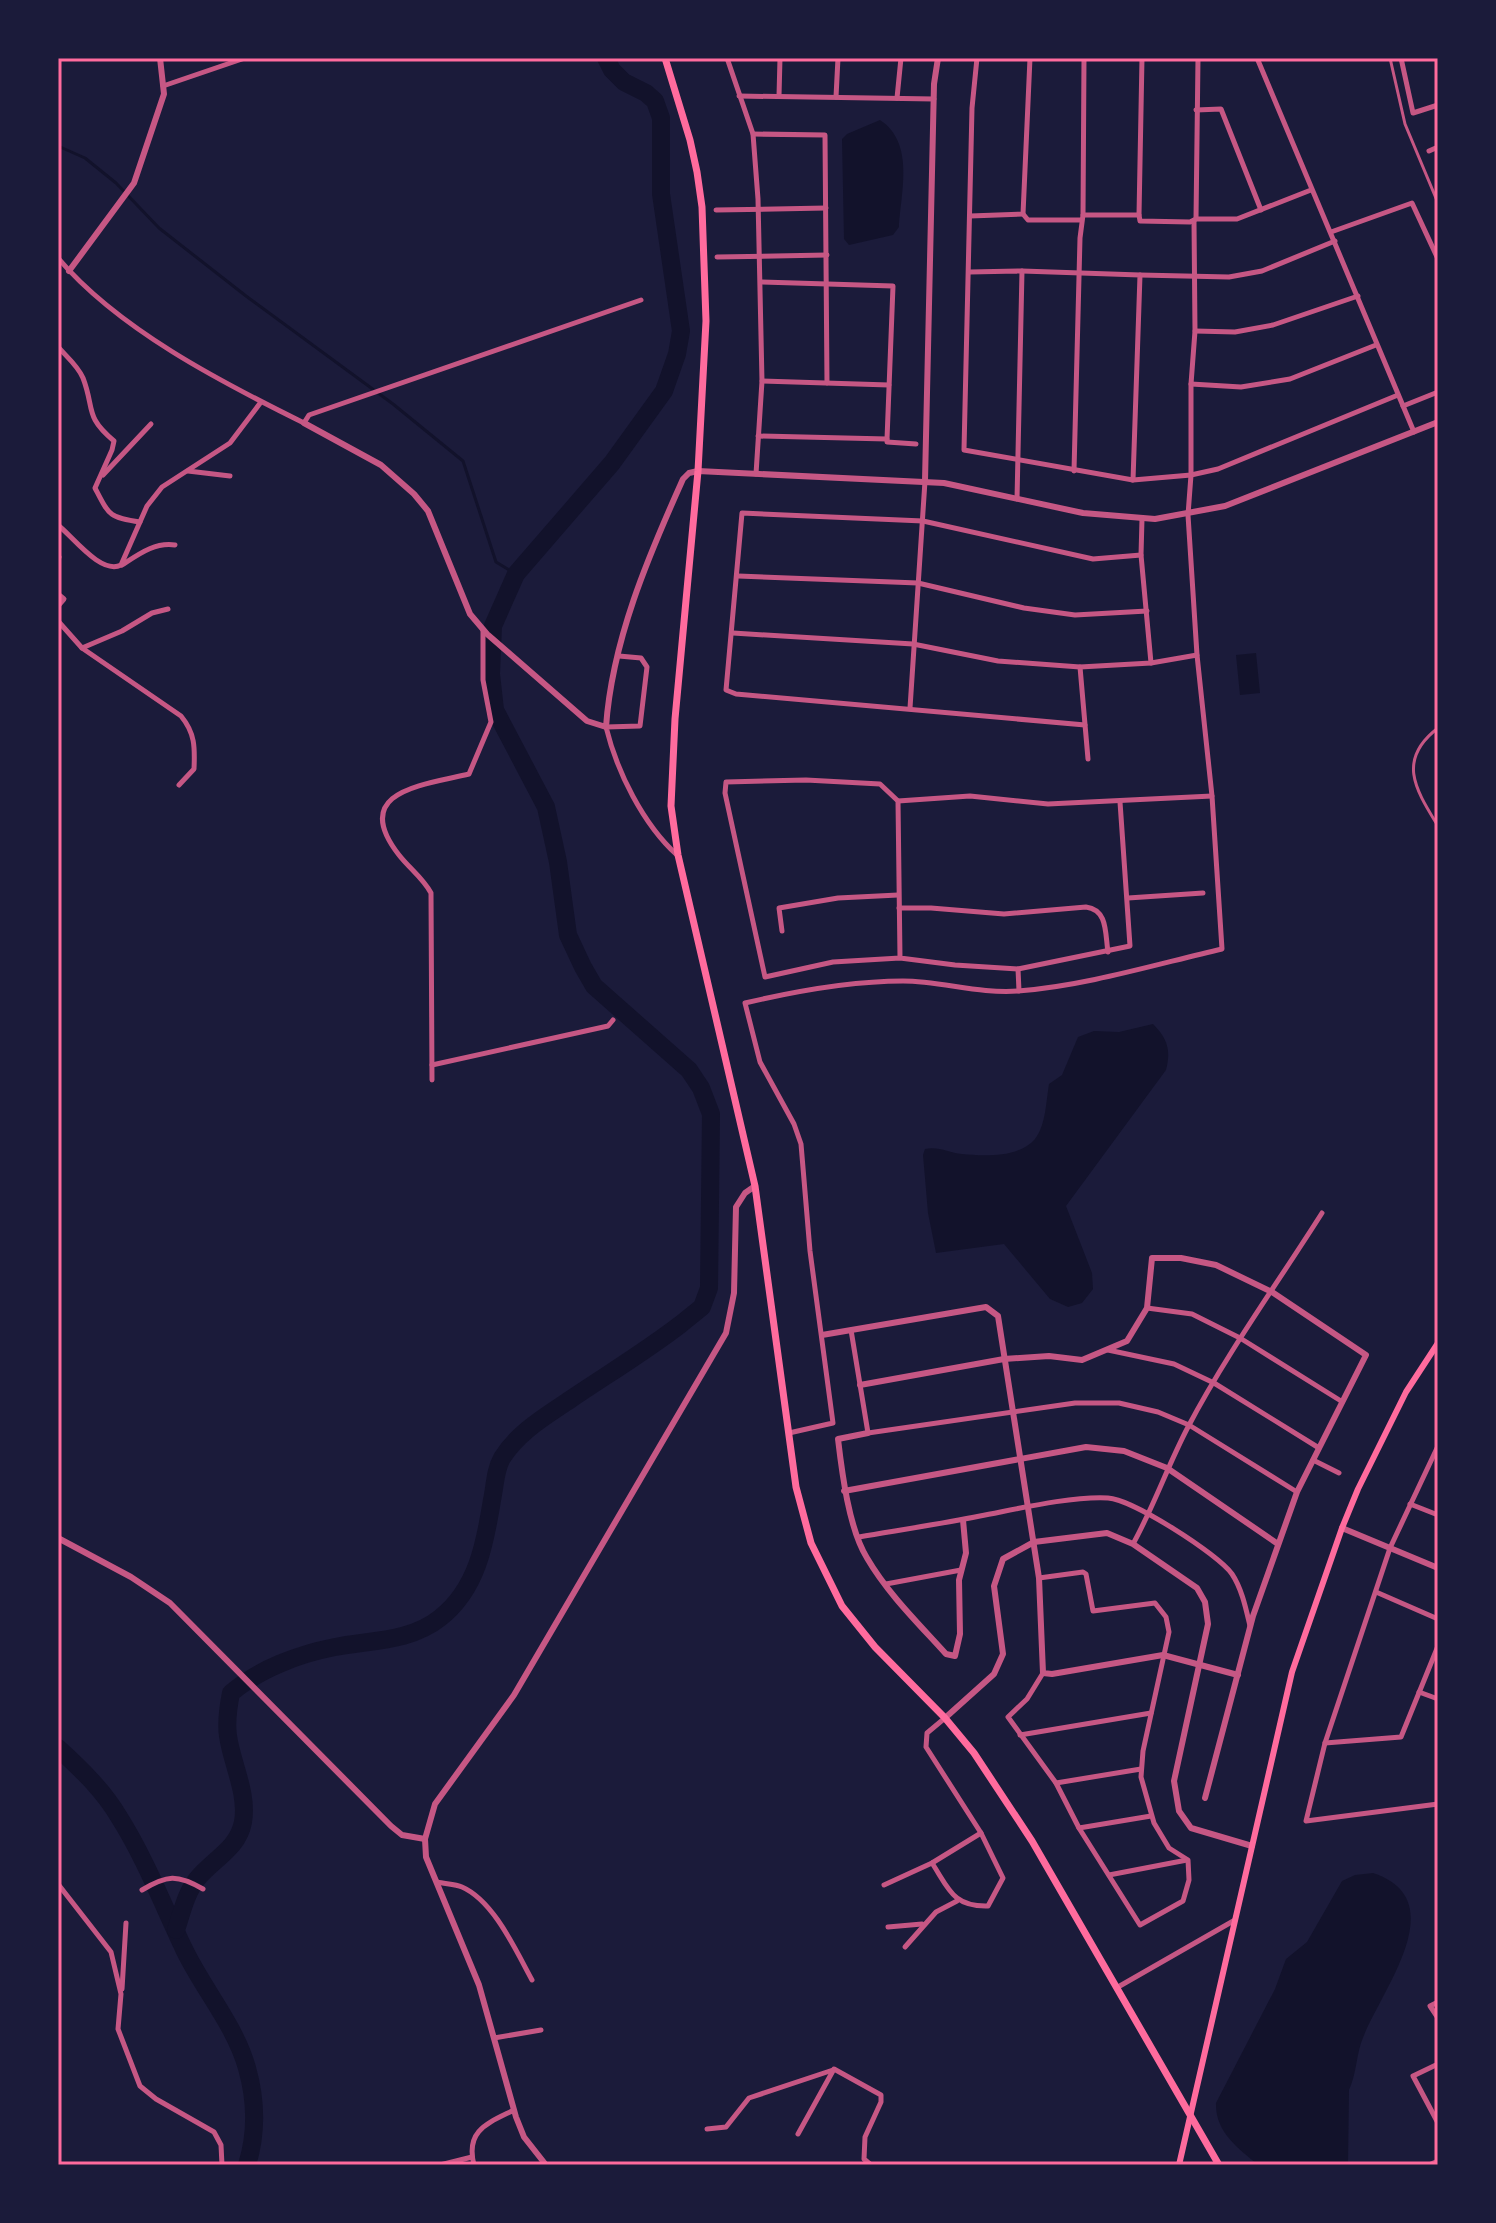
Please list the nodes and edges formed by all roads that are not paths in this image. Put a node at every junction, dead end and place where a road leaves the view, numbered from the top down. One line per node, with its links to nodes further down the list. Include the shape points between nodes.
1 (160, 58): 17 (street)
2 (245, 58): 17 (street)
3 (665, 58): 76 (main road, via 690,140 702,207 706,361)
4 (727, 58): 18 (street)
5 (780, 58): 19 (street)
6 (838, 58): 20 (street)
7 (901, 58): 21 (street)
8 (938, 58): 22 (street)
9 (977, 58): 36 (street)
10 (1030, 58): 34 (street)
11 (1084, 58): 37 (street)
12 (1142, 58): 35 (street)
13 (1198, 58): 24 (street)
14 (1257, 58): 28 (street)
15 (1390, 58): 29 (street, via 1405,124)
16 (1401, 58): 23 (street, via 1413,113)
17 (163, 86): 46 (street, via 134,183)
18 (738, 96): 19 (street); 25 (street)
19 (779, 96): 20 (street)
20 (836, 97): 21 (street)
21 (897, 98): 22 (street)
22 (934, 99): 83 (street)
23 (1438, 105)
24 (1196, 110): 33 (street, via 1221,109); 38 (street)
25 (753, 134): 30 (street, via 825,135); 32 (street)
26 (1438, 147): 27 (street)
27 (1429, 151)
28 (1311, 190): 33 (street); 39 (street)
29 (1438, 203)
30 (826, 208): 32 (street); 41 (street)
31 (716, 210): 32 (street)
32 (758, 210): 42 (street)
33 (1261, 210): 38 (street, via 1237,219)
34 (1023, 214): 36 (street); 37 (street, via 1028,220)
35 (1139, 215): 37 (street); 38 (street, via 1140,221)
36 (970, 216): 48 (street)
37 (1082, 218): 49 (street)
38 (1195, 220): 51 (street)
39 (1331, 232): 40 (street); 45 (street, via 1412,203)
40 (1335, 241): 51 (street, via 1262,271); 54 (street)
41 (827, 255): 42 (street); 53 (street)
42 (760, 256): 43 (street); 52 (street)
43 (717, 257)
44 (58, 258): 46 (street)
45 (1438, 259)
46 (69, 271): 65 (street, via 114,312)
47 (1022, 271): 48 (street); 49 (street); 74 (street)
48 (970, 272): 74 (street, via 964,450)
49 (1080, 273): 50 (street); 77 (street)
50 (1140, 275): 51 (street); 82 (street)
51 (1194, 276): 56 (street)
52 (761, 282): 53 (street); 59 (street)
53 (827, 283): 60 (street); 62 (street, via 893,286)
54 (1358, 296): 56 (street, via 1273,325 1235,332); 57 (street)
55 (641, 300): 68 (street, via 309,415)
56 (1195, 331): 61 (street)
57 (1376, 345): 61 (street, via 1290,379 1241,387); 64 (street)
58 (58, 347): 81 (street, via 82,377 98,428 114,441)
59 (762, 381): 60 (street); 71 (street)
60 (827, 383): 62 (street)
61 (1191, 384): 79 (street)
62 (889, 385): 72 (street)
63 (1438, 392): 66 (street)
64 (1398, 395): 66 (street); 79 (street, via 1218,469)
65 (261, 402): 68 (street); 75 (street, via 230,443)
66 (1403, 406): 70 (street)
67 (1438, 422): 70 (street)
68 (304, 423): 100 (street, via 381,465 414,494 433,522 462,598)
69 (151, 424): 81 (street)
70 (1414, 432): 85 (street, via 1225,506)
71 (758, 436): 72 (street); 78 (street)
72 (887, 439): 73 (street)
73 (916, 444)
74 (1018, 461): 77 (street); 84 (street)
75 (188, 471): 80 (street); 88 (street, via 153,496)
76 (698, 471): 78 (street); 105 (street, via 683,479 651,551); 118 (main road, via 675,719 671,806)
77 (1074, 471): 82 (street)
78 (756, 474): 83 (street)
79 (1191, 475): 82 (street); 85 (street)
80 (230, 476)
81 (98, 480): 88 (street, via 95,488 108,513)
82 (1133, 480)
83 (925, 481): 84 (street); 87 (street)
84 (1017, 499): 86 (street)
85 (1188, 515): 86 (street); 104 (street)
86 (1142, 519): 91 (street)
87 (923, 521): 91 (street, via 1093,559); 93 (street, via 742,513); 94 (street)
88 (140, 522): 92 (street)
89 (58, 525): 92 (street, via 104,566)
90 (175, 545): 92 (street, via 155,546)
91 (1141, 555): 98 (street)
92 (121, 565)
93 (738, 576): 94 (street); 101 (street)
94 (918, 583): 98 (street, via 1075,615); 102 (street)
95 (58, 594): 96 (street, via 64,599)
96 (58, 606)
97 (168, 609): 103 (street)
98 (1147, 611): 106 (street)
99 (58, 621): 103 (street)
100 (485, 632): 110 (street, via 587,721); 129 (street, via 483,680 491,722 469,774 405,789 386,806 382,821 397,853 431,893)
101 (733, 633): 102 (street); 108 (street, via 726,690)
102 (913, 644): 107 (street, via 998,661); 108 (street)
103 (82, 648): 113 (street, via 191,728 194,769)
104 (1197, 655): 106 (street); 114 (street)
105 (619, 656): 110 (street); 110 (street, via 641,658 647,667 640,726)
106 (1151, 663): 107 (street)
107 (1080, 667): 109 (street)
108 (910, 708): 109 (street)
109 (1085, 725): 112 (street)
110 (606, 727): 118 (street, via 627,782 660,840)
111 (1438, 728): 117 (street, via 1411,770 1416,791)
112 (1088, 759)
113 (179, 785)
114 (1212, 796): 116 (street); 127 (street, via 1222,949)
115 (898, 801): 116 (street, via 970,796 1048,804); 120 (street); 125 (street, via 880,784 806,780 726,782 725,793 765,977 833,962)
116 (1120, 802): 121 (street)
117 (1438, 826)
118 (678, 855): 131 (main road)
119 (1203, 893): 121 (street)
120 (898, 895): 122 (street); 123 (street, via 779,908)
121 (1128, 898): 124 (street, via 1130,946)
122 (899, 908): 124 (street, via 1004,914 1096,908 1103,914); 125 (street)
123 (782, 931)
124 (1108, 952): 126 (street)
125 (900, 958): 126 (street)
126 (1018, 969): 127 (street)
127 (1019, 991): 136 (street, via 877,982 745,1003 760,1062 801,1144)
128 (613, 1020): 129 (street, via 608,1026)
129 (432, 1065): 130 (street)
130 (432, 1080)
131 (755, 1186): 146 (main road); 193 (street, via 736,1207 734,1293 726,1333 514,1695 435,1804)
132 (1322, 1213): 133 (street)
133 (1272, 1292): 134 (street, via 1216,1265 1152,1258); 137 (street); 143 (street, via 1366,1355)
134 (1147, 1308): 137 (street, via 1192,1314); 139 (street, via 1127,1341)
135 (851, 1330): 136 (street); 140 (street, via 986,1307 998,1316); 142 (street)
136 (822, 1335): 146 (street, via 833,1423)
137 (1240, 1338): 141 (street); 143 (street)
138 (1438, 1343): 161 (main road, via 1406,1392)
139 (1107, 1350): 140 (street, via 1082,1360); 141 (street, via 1174,1364)
140 (1004, 1359): 142 (street); 144 (street)
141 (1214, 1383): 145 (street); 149 (street)
142 (860, 1385): 147 (street)
143 (1341, 1401): 149 (street)
144 (1012, 1411): 145 (street, via 1119,1403); 147 (street); 150 (street)
145 (1189, 1425): 152 (street); 155 (street)
146 (789, 1433): 183 (main road, via 811,1543 842,1606)
147 (868, 1433): 154 (street, via 838,1439)
148 (1438, 1446): 156 (street)
149 (1319, 1448): 151 (street)
150 (1019, 1460): 152 (street, via 1086,1447 1124,1451); 154 (street); 157 (street)
151 (1313, 1460): 153 (street); 155 (street)
152 (1167, 1468): 158 (street); 166 (street)
153 (1339, 1473)
154 (844, 1491): 162 (street)
155 (1297, 1492): 166 (street)
156 (1410, 1504): 159 (street); 167 (street)
157 (1028, 1507): 158 (street, via 1105,1498); 160 (street); 164 (street)
158 (1150, 1514): 165 (street); 174 (street, via 1231,1573)
159 (1438, 1515)
160 (963, 1520): 162 (street); 169 (street, via 966,1553)
161 (1342, 1528): 167 (street); 194 (main road, via 1292,1672)
162 (859, 1537): 171 (street)
163 (58, 1538): 193 (street, via 170,1603 391,1826 402,1835)
164 (1034, 1542): 165 (street, via 1107,1533); 170 (street); 183 (street, via 1003,1559 994,1586 1003,1654 994,1674)
165 (1133, 1544): 177 (street, via 1197,1588 1205,1602 1208,1624)
166 (1278, 1544): 174 (street)
167 (1390, 1548): 168 (street); 172 (street)
168 (1438, 1568)
169 (961, 1570): 171 (street); 171 (street, via 955,1656 946,1654)
170 (1039, 1578): 176 (street, via 1086,1574 1093,1611 1160,1606 1169,1625); 178 (street)
171 (886, 1584)
172 (1376, 1592): 173 (street); 185 (street)
173 (1438, 1619)
174 (1250, 1627): 179 (street)
175 (1438, 1646): 180 (street)
176 (1163, 1655): 177 (street); 178 (street); 182 (street)
177 (1199, 1665): 179 (street); 194 (street, via 1174,1781 1179,1811 1191,1828)
178 (1043, 1673): 184 (street, via 1008,1717)
179 (1238, 1675): 188 (street)
180 (1419, 1692): 181 (street); 185 (street, via 1401,1737)
181 (1438, 1699)
182 (1151, 1713): 184 (street); 186 (street)
183 (945, 1718): 192 (street, via 927,1733 926,1747); 210 (main road, via 1032,1841)
184 (1020, 1735): 187 (street)
185 (1325, 1743): 189 (street, via 1306,1821)
186 (1141, 1769): 187 (street); 190 (street)
187 (1056, 1783): 191 (street)
188 (1205, 1798)
189 (1438, 1804)
190 (1151, 1816): 191 (street); 195 (street, via 1169,1848)
191 (1079, 1828): 197 (street)
192 (981, 1833): 196 (street); 203 (street, via 1003,1878 988,1906)
193 (425, 1839): 198 (street)
194 (1252, 1846): 204 (main road)
195 (1188, 1860): 197 (street); 197 (street, via 1183,1901 1140,1925)
196 (932, 1863): 200 (street); 203 (street)
197 (1109, 1875)
198 (437, 1882): 209 (street, via 463,1887 484,1904 506,1931); 215 (street, via 479,1985)
199 (58, 1884): 211 (street, via 111,1952)
200 (884, 1885)
201 (203, 1889): 202 (street, via 185,1879 162,1878)
202 (142, 1890)
203 (957, 1901): 206 (street)
204 (1235, 1920): 210 (street); 219 (main road)
205 (126, 1923): 211 (street)
206 (923, 1924): 207 (street); 208 (street)
207 (888, 1927)
208 (905, 1947)
209 (532, 1980)
210 (1118, 1987): 219 (main road)
211 (121, 1994): 225 (street, via 118,2029 140,2086 214,2132)
212 (1438, 2002): 213 (street, via 1430,2006)
213 (1438, 2018)
214 (541, 2030): 215 (street)
215 (494, 2038): 218 (street)
216 (1438, 2064): 220 (street, via 1413,2076)
217 (834, 2069): 221 (street, via 749,2098 726,2127); 222 (street); 229 (street, via 881,2095 865,2137 864,2159)
218 (514, 2110): 223 (street, via 476,2133); 228 (street, via 524,2137)
219 (1190, 2112): 230 (main road); 231 (main road)
220 (1438, 2123)
221 (707, 2129)
222 (798, 2134)
223 (472, 2157): 226 (street); 227 (street)
224 (1438, 2161): 232 (street)
225 (222, 2165)
226 (440, 2165)
227 (474, 2165)
228 (546, 2165)
229 (871, 2165)
230 (1179, 2165)
231 (1219, 2165)
232 (1429, 2165)

